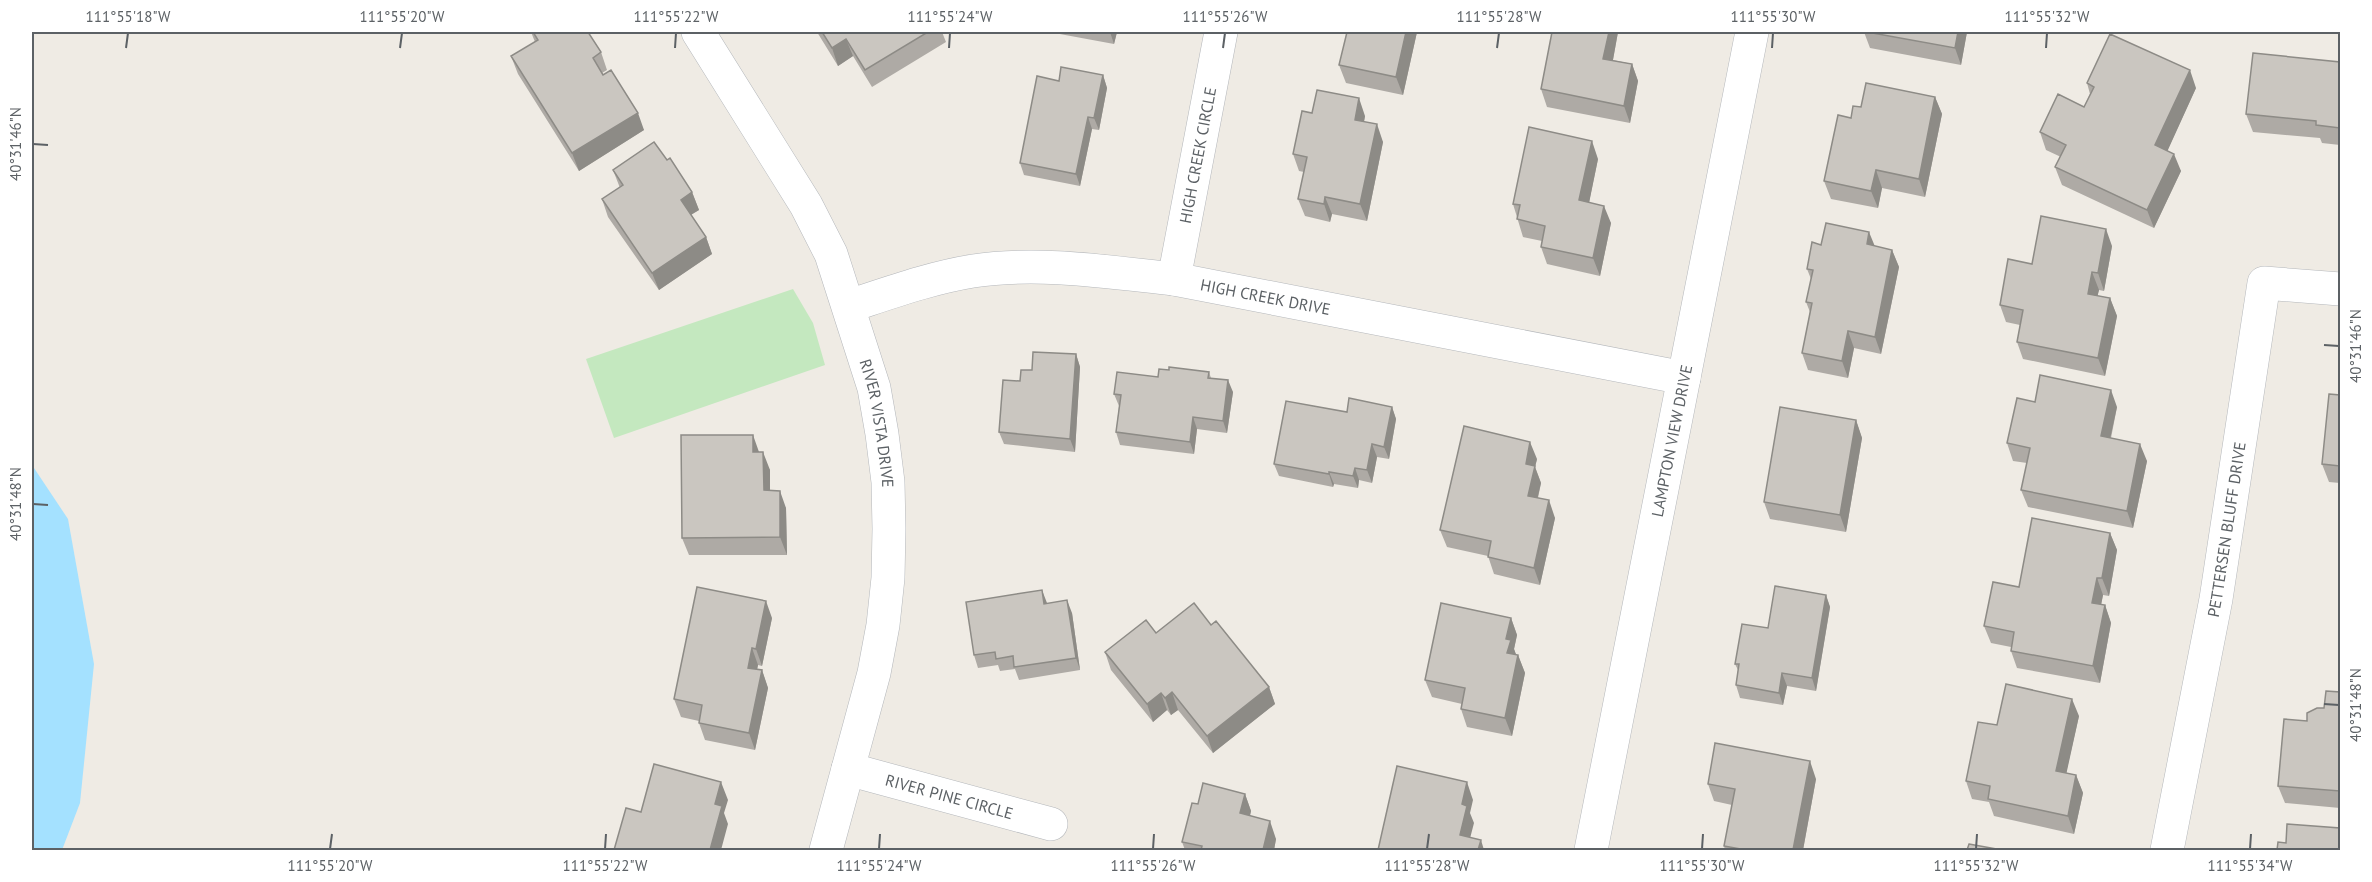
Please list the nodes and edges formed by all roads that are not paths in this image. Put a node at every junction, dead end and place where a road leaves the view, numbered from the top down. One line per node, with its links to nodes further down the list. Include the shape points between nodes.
1 (698, 32): 6 (street, RIVER VISTA DRIVE, via 806,205 831,254)
2 (1221, 32): 4 (street, HIGH CREEK CIRCLE)
3 (1752, 32): 7 (street, LAMPTON VIEW DRIVE)
4 (1174, 279): 6 (street, HIGH CREEK DRIVE, via 1039,267 973,271 912,285); 7 (street, HIGH CREEK DRIVE)
5 (2340, 289): 12 (street, PETTERSEN BLUFF DRIVE, via 2264,283 2216,599)
6 (849, 306): 8 (street, RIVER VISTA DRIVE, via 874,388 888,482 889,529 881,635)
7 (1684, 378): 11 (street, LAMPTON VIEW DRIVE)
8 (848, 769): 9 (street, RIVER PINE CIRCLE); 10 (street, RIVER VISTA DRIVE)
9 (1051, 824)
10 (826, 850)
11 (1591, 850)
12 (2167, 850)

